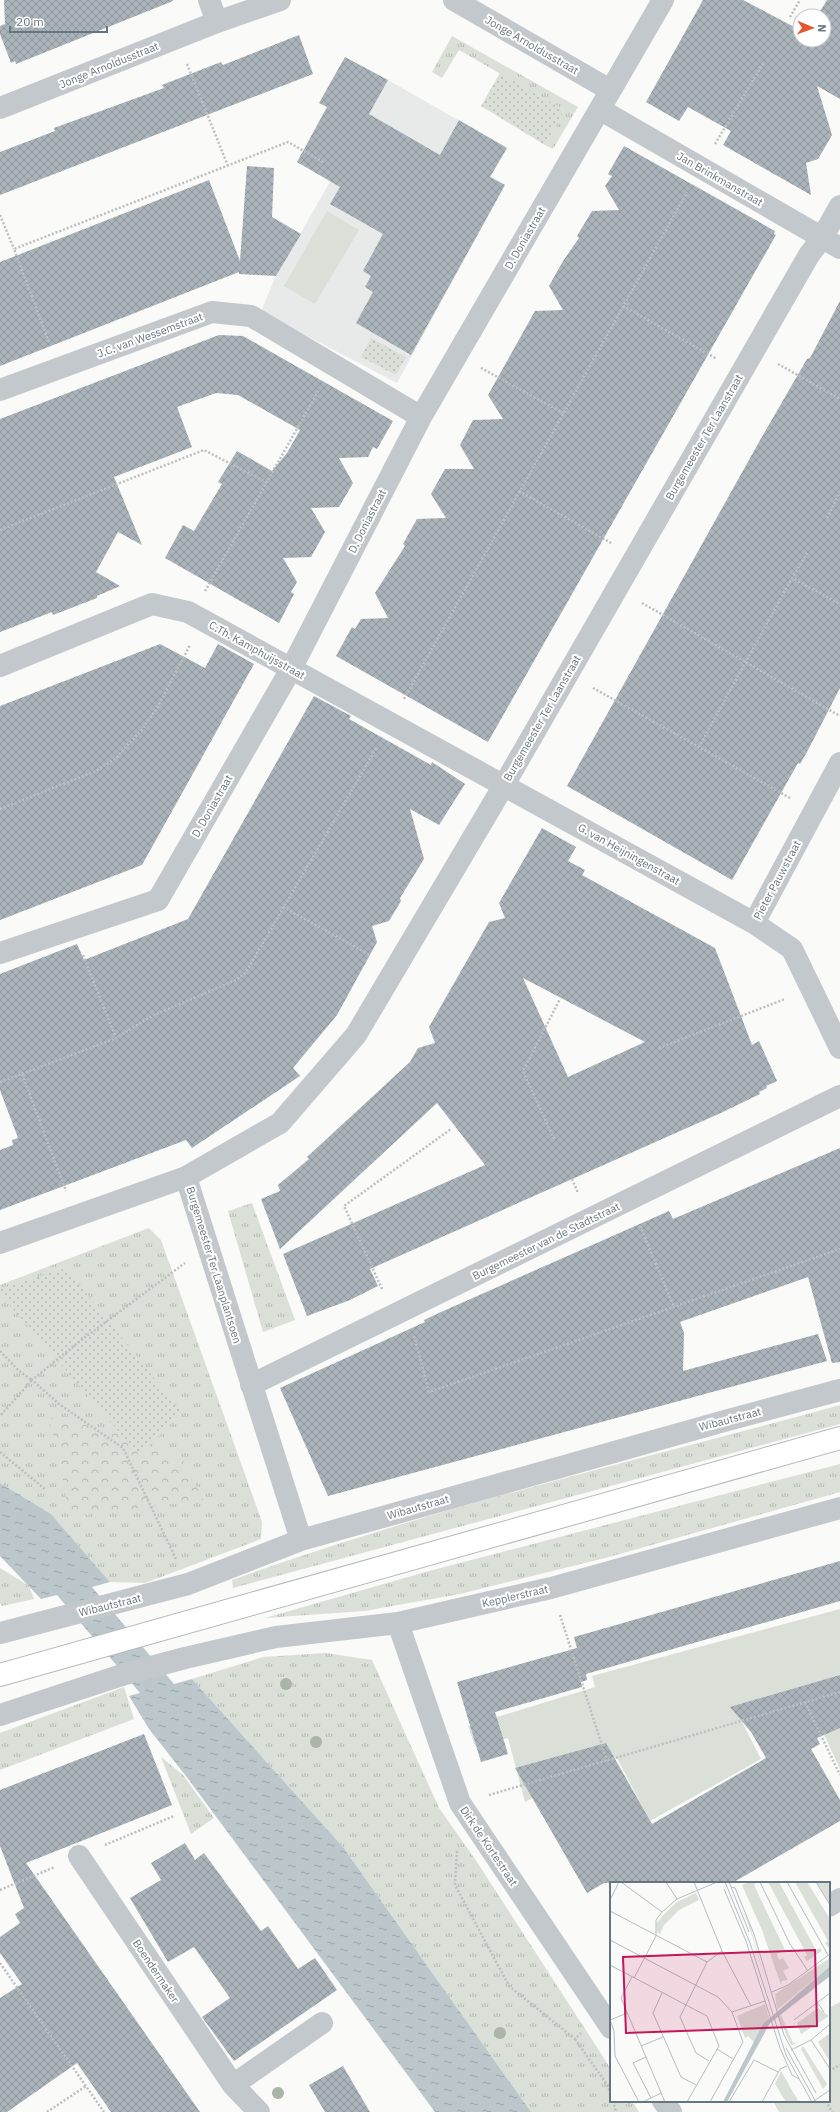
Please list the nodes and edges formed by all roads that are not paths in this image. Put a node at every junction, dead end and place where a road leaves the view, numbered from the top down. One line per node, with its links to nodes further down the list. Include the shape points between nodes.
1 (209, 0): 5 (street)
2 (280, 0): 5 (street, Jonge Arnoldusstraat)
3 (454, 0): 6 (street, Jonge Arnoldusstraat)
4 (663, 0): 6 (street, D. Doniastraat)
5 (217, 22): 7 (street, Jonge Arnoldusstraat)
6 (610, 90): 8 (street, D. Doniastraat)
7 (0, 108)
8 (601, 110): 10 (street, Jan Brinkmanstraat); 12 (street, D. Doniastraat)
9 (840, 206): 10 (street, Burgemeester Ter Laanstraat)
10 (831, 243): 16 (street, Burgemeester Ter Laanstraat, via 810,255)
11 (0, 390): 12 (street, J.C. van Wessemstraat, via 212,312 251,316)
12 (421, 417): 14 (street, D. Doniastraat)
13 (0, 666): 14 (street, C.Th. Kamphuijsstraat, via 152,604 198,617)
14 (291, 670): 16 (street, C.Th. Kamphuijsstraat); 18 (street, D. Doniastraat, via 158,900)
15 (840, 762): 17 (street, Pieter Pauwstraat)
16 (504, 785): 17 (street, G. van Heijningenstraat); 21 (street, Burgemeester Ter Laanstraat, via 356,1035 280,1123)
17 (754, 923): 19 (street, Pieter Pauwstraat, via 792,949)
18 (0, 953)
19 (840, 1048)
20 (840, 1096): 23 (street, Burgemeester van de Stadtstraat)
21 (186, 1177): 22 (street, Burgemeester Ter Laanplantsoen); 23 (street, Burgemeester Ter Laanplantsoen)
22 (0, 1242)
23 (251, 1385): 27 (street, Burgemeester Ter Laanplantsoen)
24 (840, 1390): 27 (street, Wibautstraat)
25 (840, 1438): 30 (main road)
26 (840, 1508): 28 (street, Kepplerstraat, via 551,1588)
27 (301, 1540): 29 (street, Wibautstraat, via 188,1584)
28 (398, 1623): 31 (street, Kepplerstraat, via 276,1637 185,1658 116,1677); 35 (street, Dirk de Kortestraat, via 460,1803)
29 (0, 1633)
30 (0, 1675)
31 (0, 1715)
32 (80, 1856): 37 (street, Boendermaker)
33 (840, 1899): 34 (street)
34 (830, 1905)
35 (607, 2021)
36 (322, 2023): 37 (street)
37 (233, 2085): 39 (street, Boendermaker)
38 (664, 2102): 40 (street)
39 (259, 2112)
40 (671, 2112)

